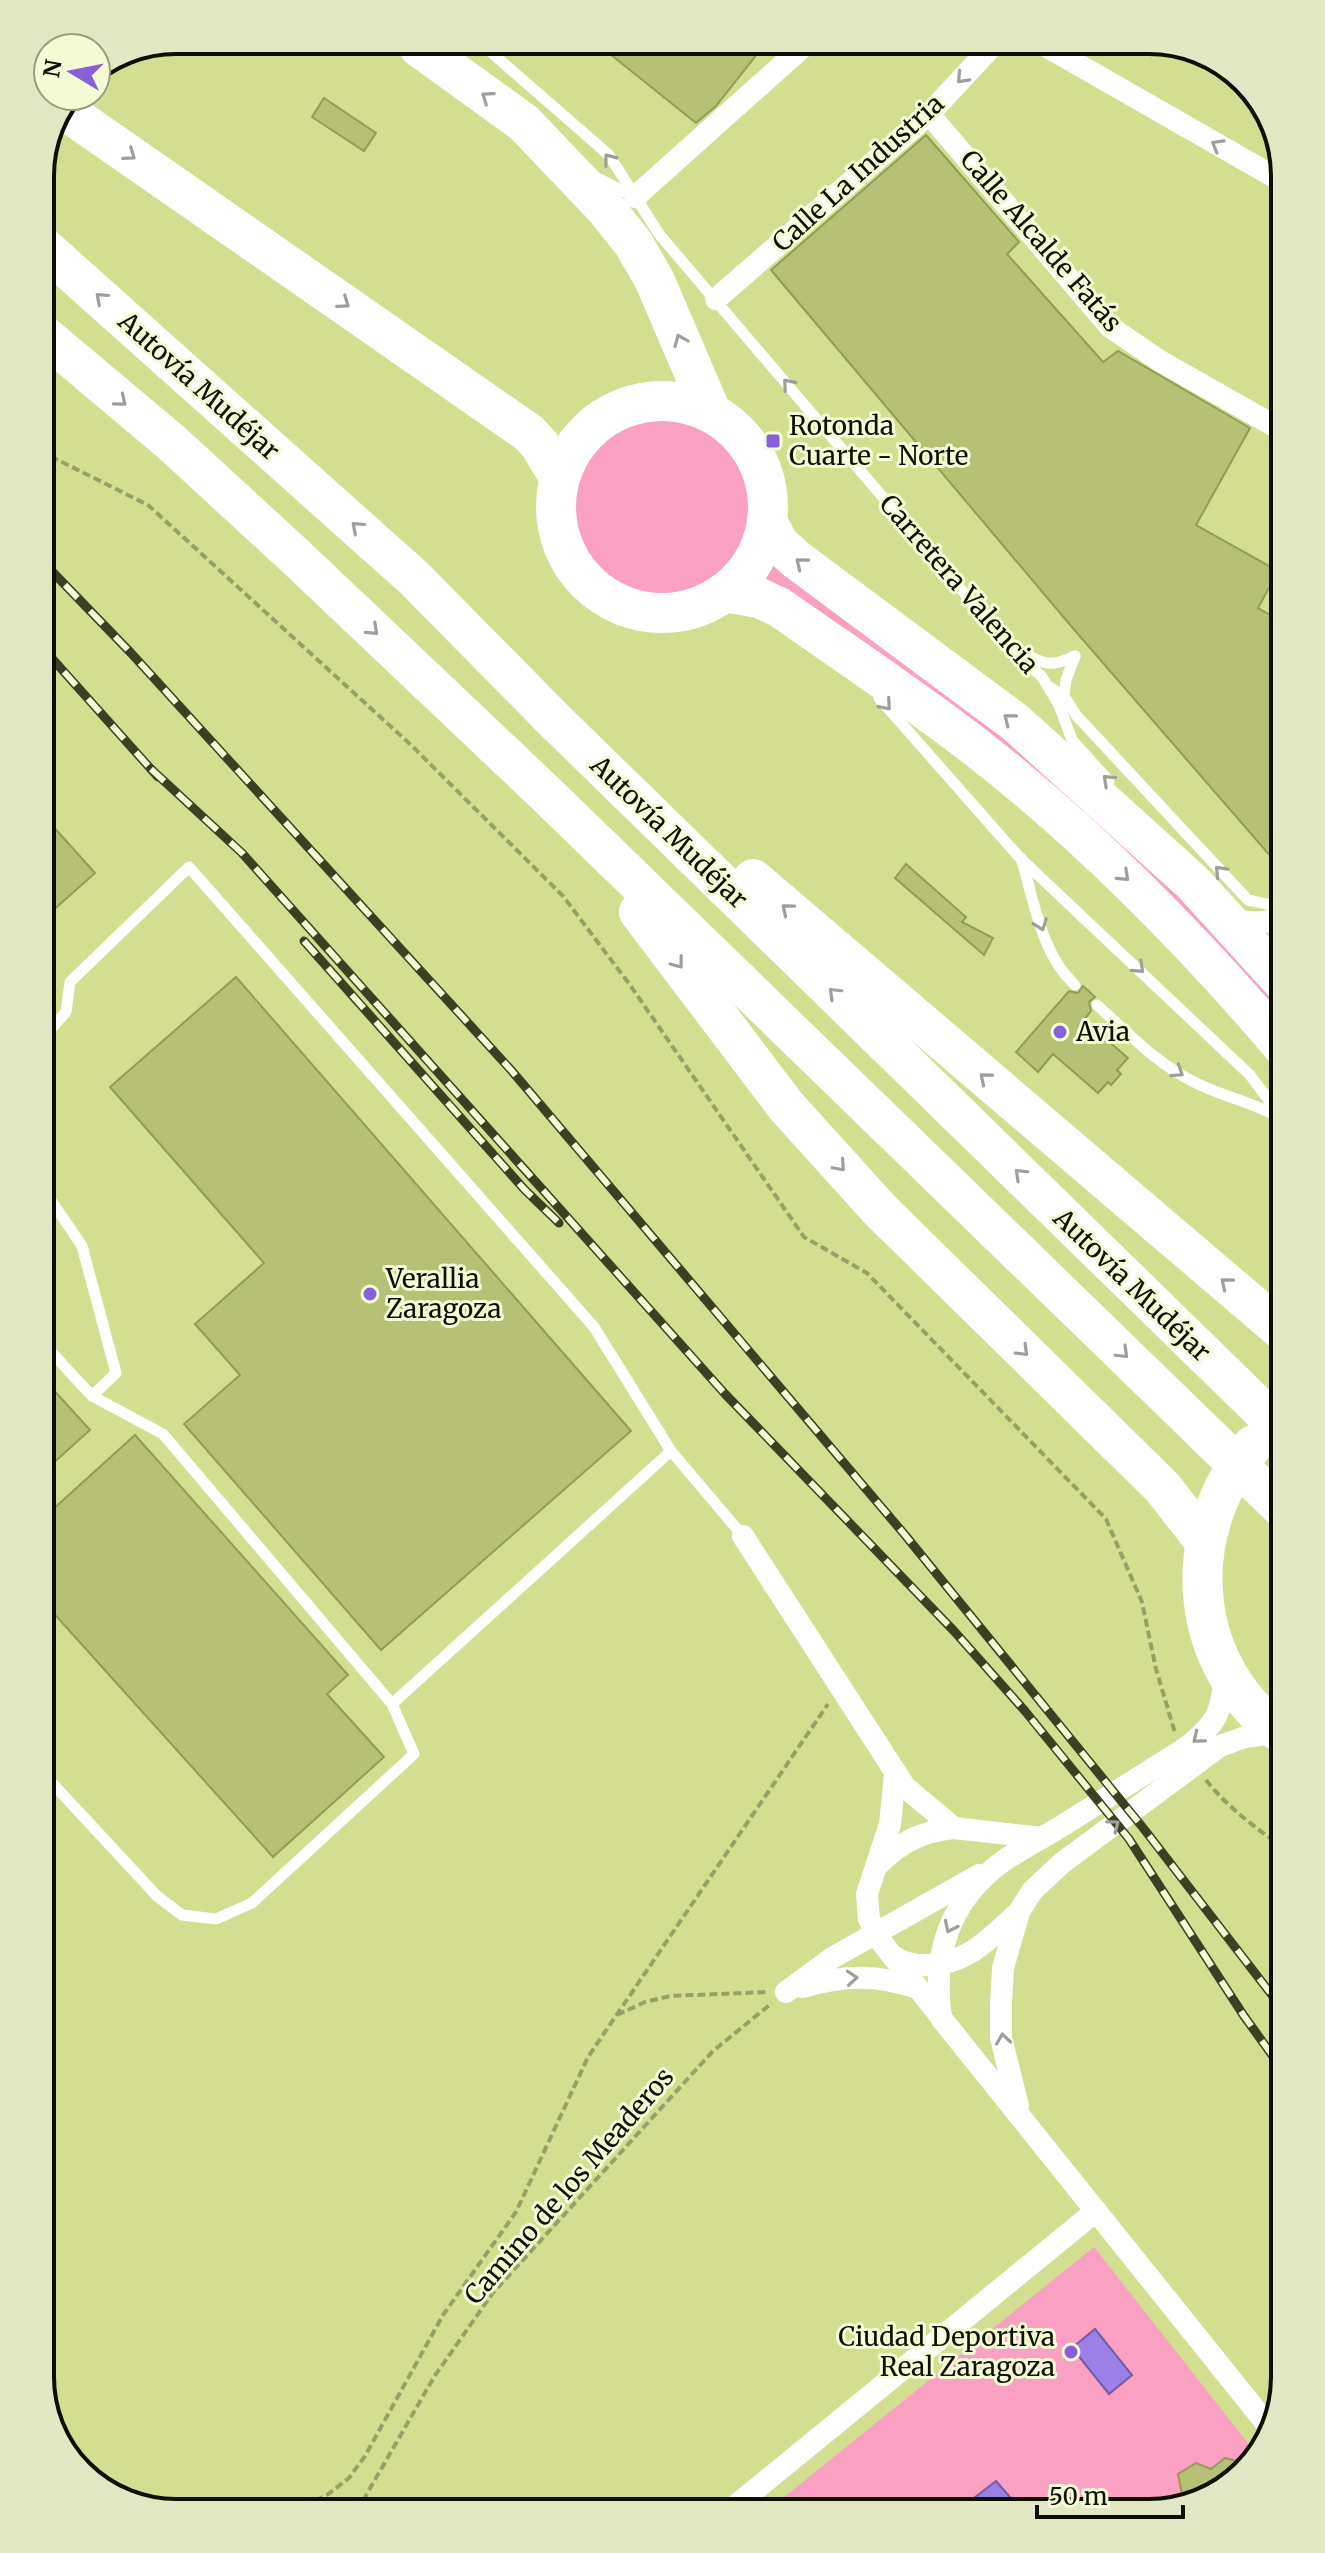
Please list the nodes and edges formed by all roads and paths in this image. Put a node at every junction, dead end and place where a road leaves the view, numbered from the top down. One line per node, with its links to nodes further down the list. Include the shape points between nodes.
1 (429, 54): 8 (highway, one-way to 1)
2 (493, 54): 12 (lane, Carretera Valencia, one-way to 2, via 609,155)
3 (795, 54): 12 (street)
4 (985, 54): 6 (street, Calle La Industria, one-way to 6)
5 (1060, 54): 11 (street, one-way to 5)
6 (929, 114): 14 (street, Calle La Industria); 17 (street, Calle Alcalde Fatás, via 1110,327)
7 (71, 115): 19 (highway, one-way to 19, via 529,433)
8 (524, 123): 9 (lane); 16 (highway, one-way to 8, via 633,243)
9 (579, 161)
10 (592, 172): 12 (lane)
11 (1271, 175)
12 (635, 197): 14 (lane, Carretera Valencia, via 659,234)
13 (54, 257): 21 (highway, Autovía Mudéjar, one-way to 13)
14 (716, 299): 23 (lane, Carretera Valencia, one-way to 14)
15 (54, 344): 29 (highway, one-way to 29, via 172,443)
16 (711, 412): 19 (highway, via 686,402 659,400 620,409 586,431); 20 (highway, via 742,436 758,462 767,491)
17 (1271, 424)
18 (54, 458): 58 (path, via 148,505 411,745 563,896 804,1237 867,1273 1106,1519 1142,1602 1171,1726)
19 (559, 477): 22 (highway, via 559,535 571,563 613,602 641,612 671,613 699,607)
20 (767, 521): 22 (highway, via 745,573); 33 (highway, one-way to 20, via 1016,723 797,560 779,544)
21 (415, 579): 45 (highway, one-way to 21, via 644,786); 48 (highway, Autovía Mudéjar, one-way to 21, via 552,718)
22 (725, 592): 24 (highway, via 779,607)
23 (1006, 642): 26 (lane, Carretera Valencia); 28 (lane, via 1042,664 1075,656)
24 (835, 646): 25 (lane); 41 (highway, one-way to 41, via 981,751 1083,838 1181,933)
25 (865, 682)
26 (1047, 686): 28 (lane); 30 (lane, Carretera Valencia, one-way to 26, via 1072,740)
27 (876, 694): 32 (lane, one-way to 32)
28 (1064, 696): 34 (lane, one-way to 28, via 1248,900)
29 (544, 792): 50 (highway, one-way to 50); 52 (highway, one-way to 52, via 567,830 622,889 786,1106 880,1210 1163,1488)
30 (1122, 792)
31 (1168, 846): 33 (lane)
32 (1020, 858): 38 (lane, one-way to 38, via 1050,950 1062,974); 42 (lane, one-way to 42, via 1250,1075)
33 (1193, 883): 35 (highway)
34 (1271, 905)
35 (1219, 913): 36 (street); 37 (highway)
36 (1271, 922)
37 (1271, 969)
38 (1075, 985)
39 (1097, 1005): 43 (lane, one-way to 43, via 1177,1073)
40 (54, 1025): 49 (lane, via 66,1012 70,982 189,867 594,1327)
41 (1271, 1033)
42 (1271, 1102)
43 (1271, 1112)
44 (54, 1205): 47 (lane, via 82,1246 116,1373)
45 (1271, 1321)
46 (54, 1355): 47 (lane)
47 (92, 1396): 55 (lane, via 163,1434)
48 (1270, 1411): 52 (highway, via 1229,1477)
49 (671, 1451): 51 (lane); 55 (lane)
50 (1271, 1497)
51 (743, 1536): 54 (street)
52 (1205, 1542): 53 (highway, via 1204,1607)
53 (1225, 1669): 56 (highway); 58 (street, one-way to 58, via 1219,1714)
54 (841, 1686): 59 (street); 72 (path)
55 (392, 1704): 60 (lane, via 414,1754 252,1903 216,1919 182,1915 157,1896)
56 (1271, 1725)
57 (1271, 1735): 58 (street, via 1235,1739)
58 (1189, 1757): 62 (street); 63 (path, via 1218,1796); 66 (street, one-way to 58, via 1045,1877)
59 (895, 1775): 61 (street); 65 (street, via 890,1824)
60 (54, 1785)
61 (954, 1828): 62 (street); 65 (street, via 915,1836)
62 (1042, 1838): 64 (street)
63 (1271, 1839)
64 (1001, 1863): 67 (street); 69 (street, one-way to 69, via 957,1914)
65 (875, 1867): 67 (street, via 867,1904)
66 (1019, 1912): 69 (street, via 971,1954); 74 (street, one-way to 66, via 1001,2038 1003,1968)
67 (876, 1934): 68 (street); 71 (street)
68 (889, 1953): 69 (street, via 911,1965); 70 (street)
69 (938, 1965): 73 (street)
70 (917, 1988): 71 (street, one-way to 70, via 872,1976); 73 (street)
71 (786, 1992): 72 (path, via 670,1996); 78 (path, Camino de los Meaderos, via 713,2051 492,2294 434,2377)
72 (615, 2016): 77 (path, via 588,2057 516,2212 443,2315 365,2456 349,2478)
73 (941, 2018): 74 (street)
74 (1020, 2115): 75 (street)
75 (1096, 2211): 76 (street); 79 (street)
76 (1263, 2420)
77 (319, 2499)
78 (364, 2499)
79 (744, 2499)

